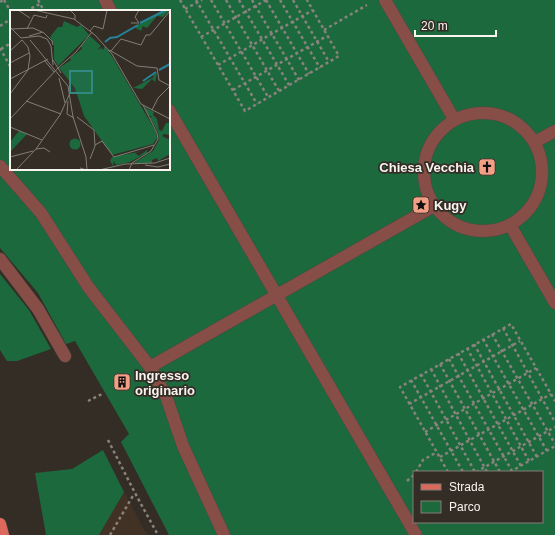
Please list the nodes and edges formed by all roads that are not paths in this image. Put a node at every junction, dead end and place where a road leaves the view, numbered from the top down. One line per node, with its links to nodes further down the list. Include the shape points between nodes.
1 (105, 0): 3 (street)
2 (385, 0): 5 (street)
3 (110, 10)
4 (170, 112): 12 (street)
5 (454, 120): 7 (street, via 484,112 507,117 523,127); 9 (street, via 434,136 424,162 426,191)
6 (555, 131): 7 (street)
7 (535, 142): 10 (street, via 543,167 541,189 529,210)
8 (0, 166): 15 (street, via 40,213 89,288)
9 (434, 206): 10 (street, via 450,222 469,230 492,231); 12 (street)
10 (510, 225): 13 (street)
11 (0, 259): 14 (street, via 38,309)
12 (277, 295): 15 (street); 19 (street)
13 (555, 303)
14 (65, 356)
15 (150, 367): 18 (street, via 166,396 183,446)
16 (0, 524): 17 (main road)
17 (3, 535)
18 (224, 535)
19 (416, 535)

